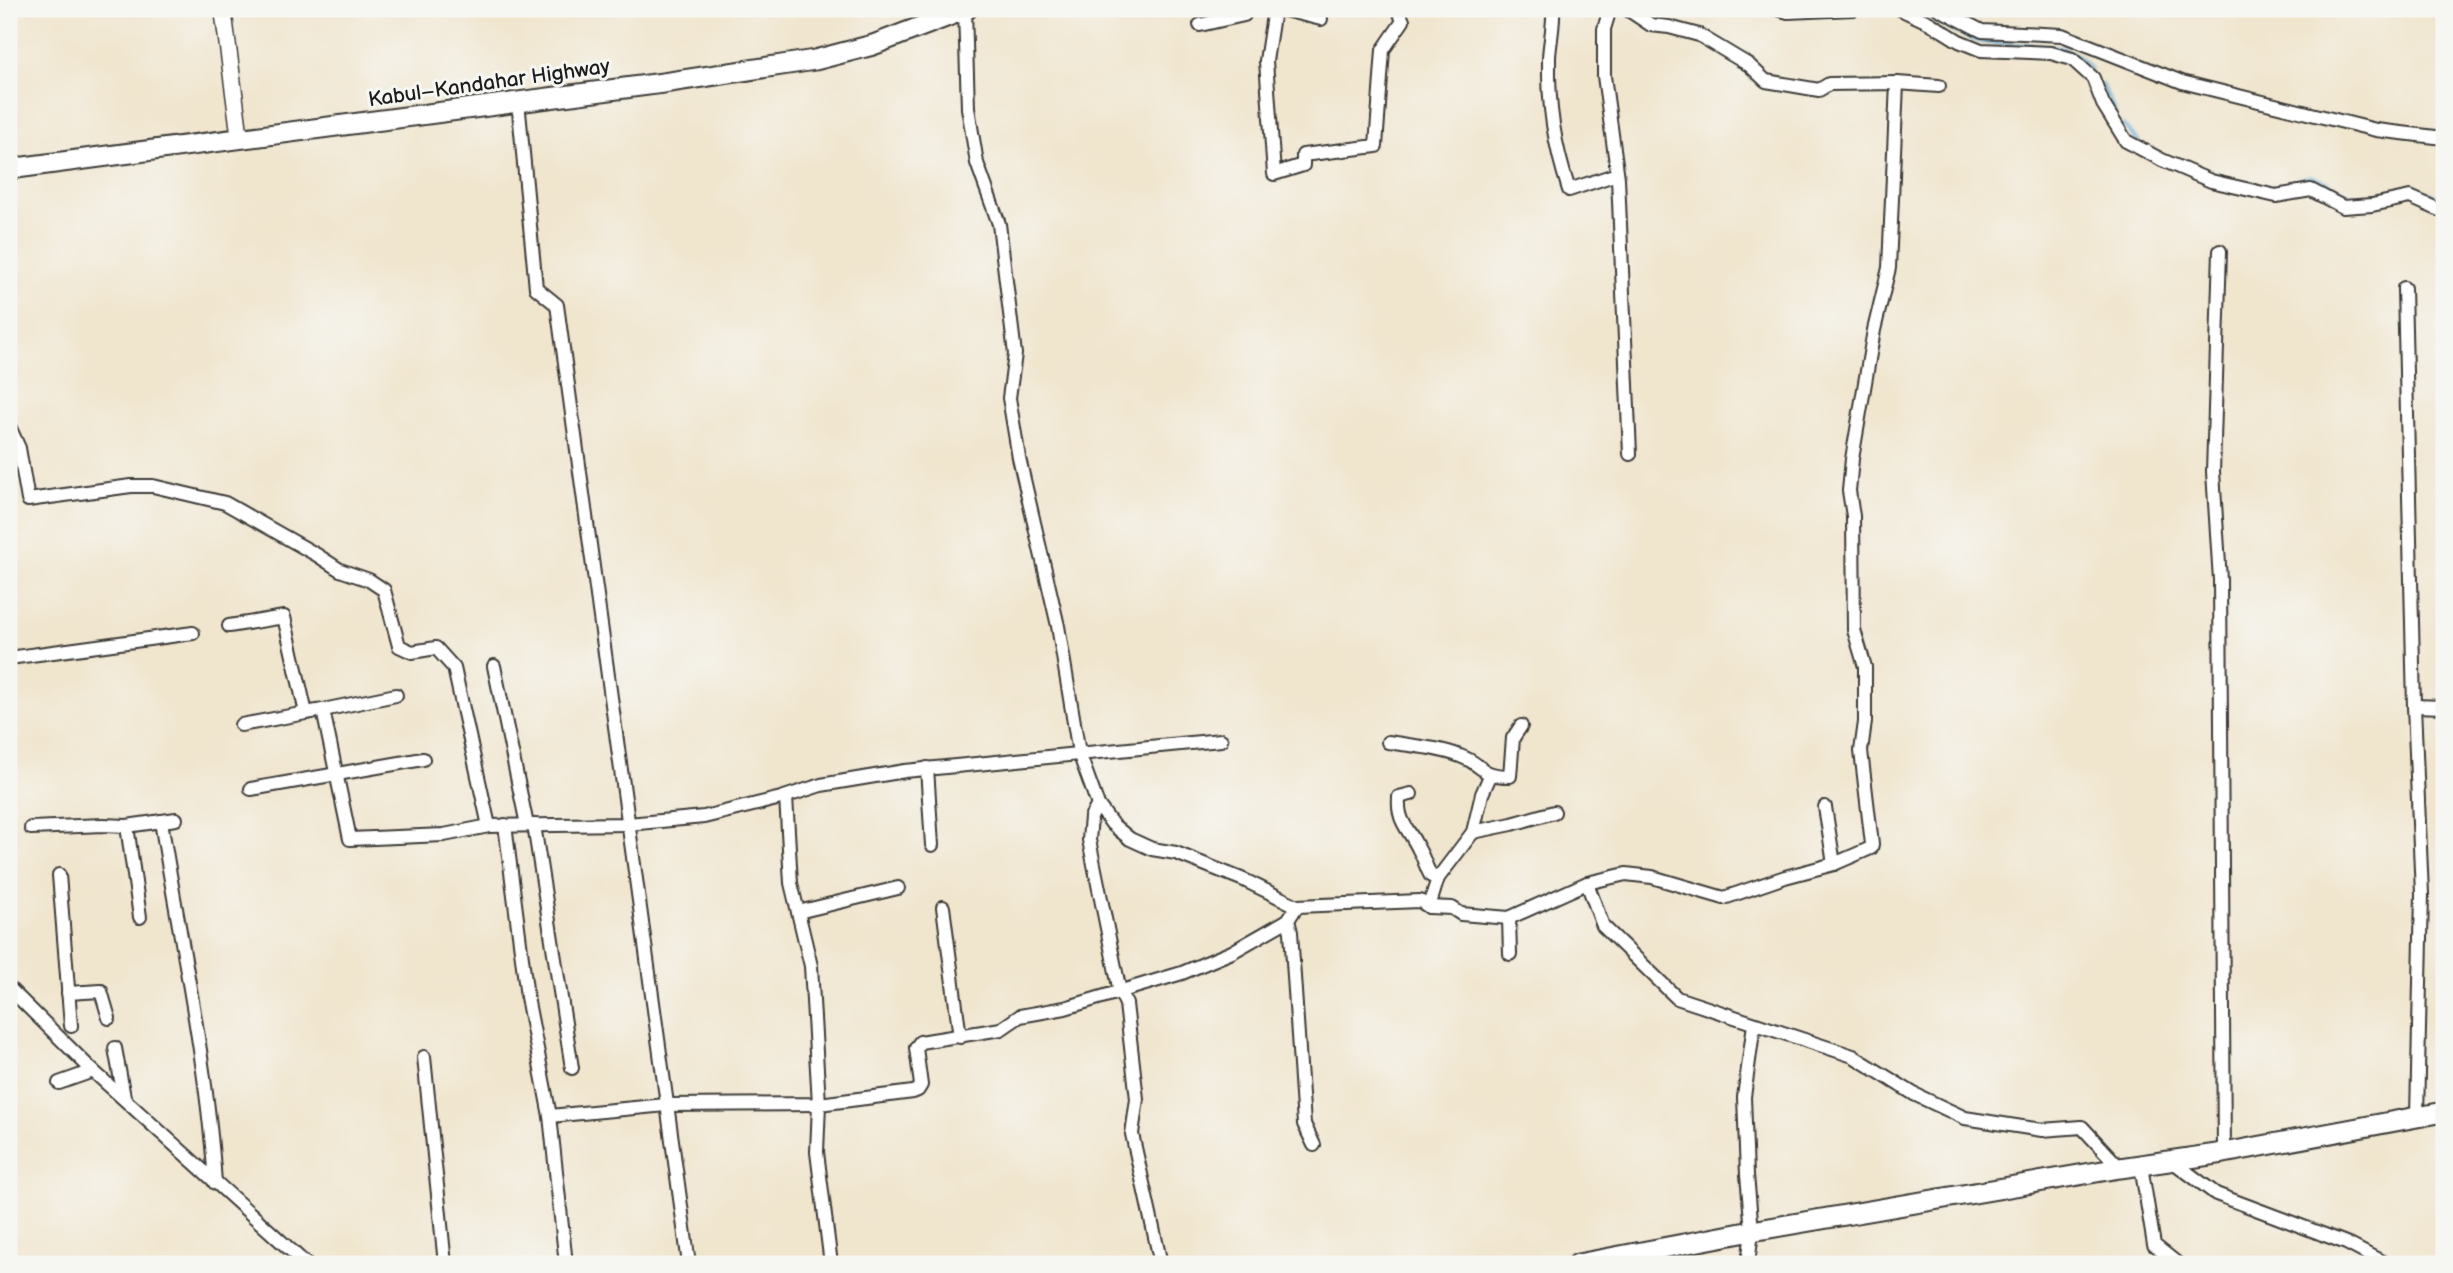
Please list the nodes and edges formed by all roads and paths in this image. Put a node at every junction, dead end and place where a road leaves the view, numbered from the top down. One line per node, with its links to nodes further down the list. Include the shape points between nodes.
1 (223, 9): 20 (street)
2 (966, 9): 18 (main road, Kabul–Kandahar Highway, via 873,45 815,60); 41 (street, via 968,108 977,163 999,224 1012,328 1009,398 1058,625)
3 (1245, 9): 15 (street, via 1244,15)
4 (1274, 9): 6 (street, via 1266,61 1274,174 1303,165 1303,155 1376,146 1383,50 1403,21)
5 (1280, 9): 14 (street)
6 (1398, 9)
7 (1553, 9): 22 (street, via 1550,112 1569,190)
8 (1610, 9): 22 (street, via 1604,29 1604,76)
9 (1627, 9): 16 (street, via 1651,25 1699,35 1749,65 1766,81 1819,90 1829,84)
10 (1853, 9): 13 (street)
11 (1900, 9): 23 (street, via 1981,50 2052,53 2072,59 2092,78 2126,141 2211,181 2276,196 2311,190 2343,207 2410,197)
12 (1938, 9): 19 (street, via 1982,31 2062,35 2182,82 2376,130)
13 (1783, 10)
14 (1321, 19)
15 (1200, 25)
16 (1897, 83): 17 (street); 62 (street, via 1889,268 1849,492 1854,630 1865,667 1861,751 1872,844)
17 (1939, 86)
18 (518, 101): 20 (main road, Kabul–Kandahar Highway); 54 (street, via 536,288 557,305)
19 (2444, 138)
20 (240, 139): 21 (main road, Kabul–Kandahar Highway)
21 (9, 169)
22 (1617, 174): 27 (street)
23 (2444, 212)
24 (2220, 251): 94 (street, via 2213,472 2220,580)
25 (2404, 288): 33 (street)
26 (9, 426): 58 (street, via 19,448 28,500 131,486 178,491 225,503 340,570 384,590 399,646 412,652 436,649 454,668)
27 (1630, 454)
28 (229, 626): 36 (street, via 284,617)
29 (193, 633): 30 (street)
30 (9, 658)
31 (494, 666): 56 (street)
32 (396, 695): 35 (street)
33 (2414, 706): 34 (street); 92 (street, via 2422,894)
34 (2444, 707)
35 (323, 710): 36 (street); 44 (street)
36 (306, 713): 37 (street)
37 (241, 724)
38 (1521, 726): 45 (street, via 1513,738 1510,776)
39 (1221, 740): 41 (street)
40 (1388, 742): 45 (street, via 1463,756)
41 (1079, 753): 43 (street); 49 (street)
42 (423, 759): 44 (street)
43 (927, 768): 48 (street, via 833,783); 61 (street)
44 (336, 775): 46 (street); 58 (street, via 350,839 444,835)
45 (1490, 776): 60 (street)
46 (251, 789)
47 (1411, 794): 64 (street, via 1399,796 1401,822 1418,846 1428,872)
48 (786, 797): 54 (street, via 704,817); 70 (street, via 791,883)
49 (1098, 805): 67 (street, via 1130,839 1244,880); 76 (street, via 1091,817 1089,839)
50 (1825, 807): 62 (street)
51 (1555, 813): 60 (street)
52 (176, 819): 53 (street)
53 (161, 821): 57 (street); 98 (street, via 198,1044)
54 (628, 824): 56 (street); 89 (street)
55 (505, 825): 56 (street); 58 (street); 91 (street, via 527,996)
56 (530, 825): 84 (street)
57 (127, 826): 59 (street); 71 (street)
58 (489, 826)
59 (31, 828)
60 (1473, 832): 64 (street)
61 (932, 845)
62 (1834, 864): 65 (street, via 1724,898 1626,874)
63 (59, 875): 77 (street)
64 (1438, 878): 69 (street)
65 (1587, 883): 72 (street); 79 (street, via 1603,926 1677,998)
66 (898, 888): 70 (street)
67 (1297, 906): 69 (street, via 1420,901); 73 (street)
68 (943, 907): 81 (street)
69 (1429, 907): 72 (street)
70 (798, 912): 88 (street, via 811,966)
71 (140, 917)
72 (1510, 918): 74 (street)
73 (1288, 920): 76 (street, via 1232,952); 93 (street, via 1304,1124)
74 (1510, 954)
75 (9, 988): 85 (street)
76 (1120, 992): 81 (street, via 1065,1009 1020,1016 1001,1029); 105 (street, via 1126,1004 1136,1099 1132,1134)
77 (68, 993): 78 (street, via 102,991); 80 (street)
78 (109, 1018)
79 (1755, 1024): 97 (street, via 1853,1056 1914,1094 1965,1118 2042,1130 2082,1127); 99 (street, via 1744,1097)
80 (71, 1026)
81 (960, 1037): 88 (street, via 917,1045 918,1090)
82 (115, 1048): 87 (street)
83 (424, 1057): 101 (street)
84 (572, 1068)
85 (93, 1071): 86 (street); 87 (street)
86 (59, 1083)
87 (124, 1097): 98 (street)
88 (819, 1104): 89 (street); 104 (street, via 817,1152)
89 (666, 1105): 91 (street); 103 (street)
90 (2444, 1112): 92 (main road)
91 (550, 1116): 102 (street)
92 (2417, 1116): 94 (main road)
93 (1314, 1145)
94 (2224, 1153): 95 (main road)
95 (2172, 1161): 96 (main road); 109 (street, via 2216,1194 2346,1243)
96 (2141, 1166): 97 (main road); 108 (street, via 2154,1245)
97 (2120, 1168): 99 (main road)
98 (215, 1182): 100 (street)
99 (1752, 1231): 106 (main road); 107 (street)
100 (306, 1264)
101 (445, 1264)
102 (566, 1264)
103 (689, 1264)
104 (831, 1264)
105 (1161, 1264)
106 (1578, 1264)
107 (1748, 1264)
108 (2178, 1264)
109 (2386, 1264)

